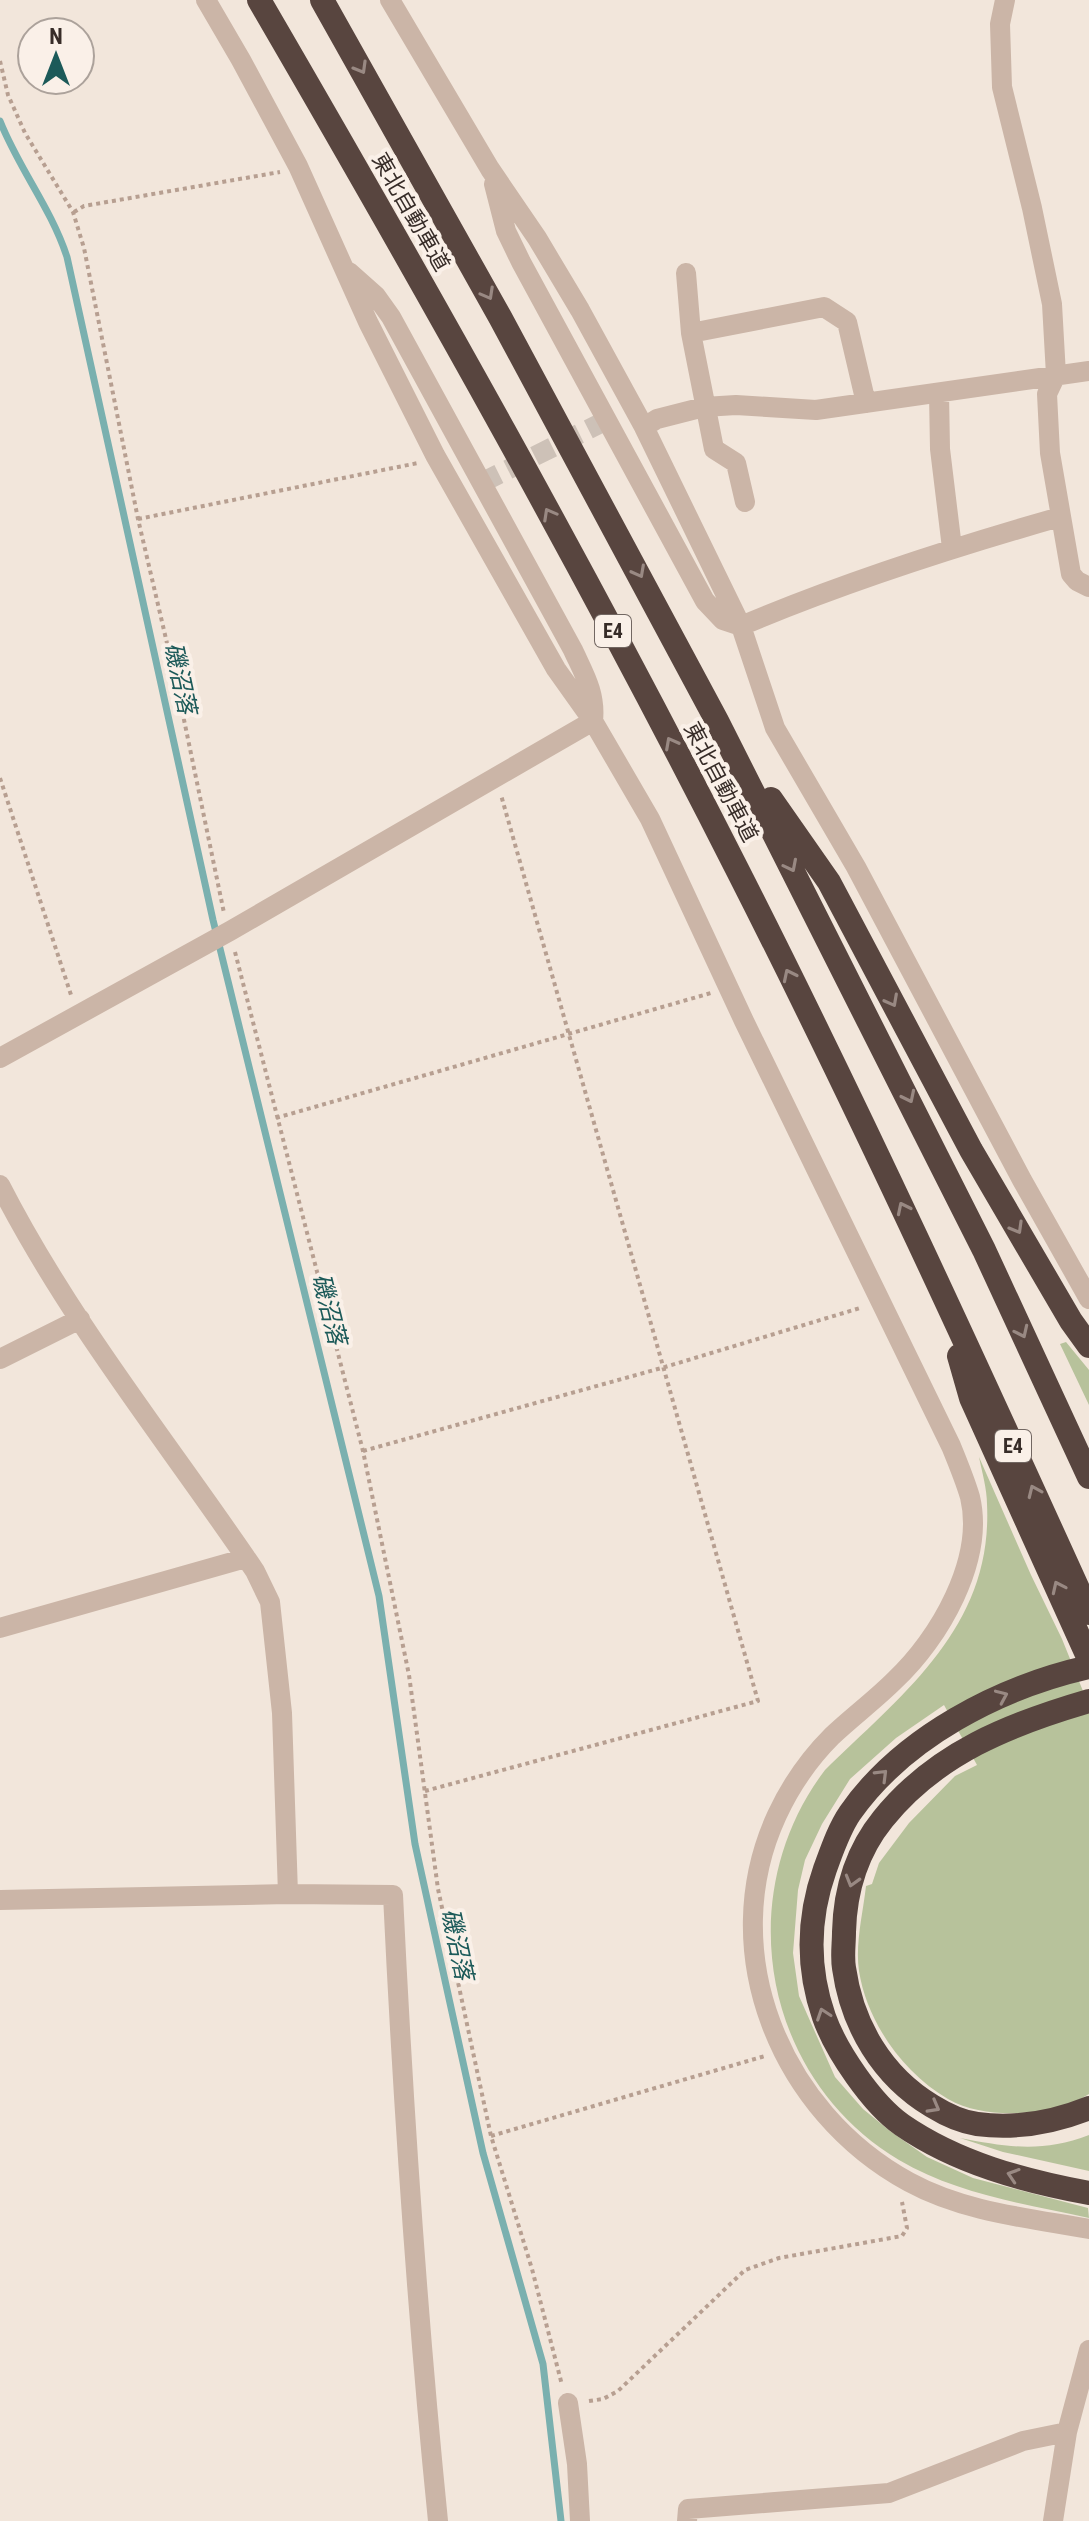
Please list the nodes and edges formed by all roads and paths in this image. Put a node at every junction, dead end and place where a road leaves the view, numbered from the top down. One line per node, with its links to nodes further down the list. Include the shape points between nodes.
1 (206, 0): 7 (street)
2 (259, 0): 37 (highway, 東北自動車道 / E4, one-way to 2, via 739,872 615,635)
3 (322, 0): 27 (highway, 東北自動車道 / E4, one-way to 27)
4 (390, 0): 8 (street)
5 (1005, 0): 14 (street, via 1000,24 1002,87 1052,304)
6 (0, 61): 9 (path, via 25,133)
7 (298, 166): 9 (path); 10 (street)
8 (490, 169): 18 (street, via 559,274); 25 (street, via 516,252 697,587 723,620)
9 (73, 212): 22 (path)
10 (343, 266): 19 (street); 26 (street, via 376,296 399,331 573,650 592,690)
11 (686, 273): 12 (street)
12 (691, 333): 16 (street, via 824,307 847,322); 17 (street)
13 (1089, 371): 14 (street)
14 (1056, 375): 15 (street); 21 (street, via 1047,394)
15 (939, 393): 16 (street); 23 (street)
16 (866, 403): 17 (street, via 816,410)
17 (704, 407): 18 (street); 20 (street, via 714,449 736,463)
18 (644, 427): 25 (street)
19 (435, 455): 22 (path, via 422,462); 26 (street, via 556,669)
20 (745, 502)
21 (1060, 517): 23 (street); 24 (street, via 1071,574)
22 (138, 519): 30 (path)
23 (952, 548): 25 (street)
24 (1089, 587)
25 (741, 626): 38 (street, via 775,728)
26 (593, 721): 28 (street); 31 (street, via 650,819)
27 (717, 721): 41 (highway, one-way to 41, via 829,882 971,1150); 45 (highway, 東北自動車道 / E4, one-way to 45, via 984,1250)
28 (495, 776): 30 (street); 33 (path)
29 (0, 778): 32 (path)
30 (227, 933): 32 (street); 35 (path)
31 (728, 985): 33 (path); 39 (street)
32 (78, 1015): 34 (street)
33 (569, 1033): 35 (path); 43 (path)
34 (0, 1058)
35 (276, 1118): 44 (path)
36 (0, 1185): 40 (street)
37 (937, 1279): 47 (highway, 東北自動車道 / E4, one-way to 37); 49 (highway, one-way to 37, via 971,1398)
38 (1089, 1299)
39 (882, 1301): 43 (path); 55 (street, via 960,1469 972,1529 958,1592 941,1625 897,1679 830,1738 809,1764 793,1785 762,1852 752,1928 757,1976)
40 (80, 1319): 42 (street); 46 (street)
41 (1089, 1346)
42 (0, 1359)
43 (665, 1367): 44 (path); 52 (path, via 758,1701)
44 (363, 1451): 52 (path, via 409,1675)
45 (1089, 1477)
46 (246, 1558): 48 (street); 53 (street, via 270,1602 282,1713)
47 (1089, 1613)
48 (0, 1628)
49 (1089, 1659)
50 (1089, 1667): 59 (highway, one-way to 50, via 974,2162 900,2124 841,2052 828,2028 811,1967 817,1893 833,1847 848,1815 878,1778 933,1733 1003,1695)
51 (1089, 1701): 56 (highway, one-way to 56, via 1008,1728 950,1757 882,1819 863,1849 850,1886 843,1965 867,2040 911,2093 942,2112 974,2124 1031,2125)
52 (425, 1791): 57 (path, via 438,1889)
53 (288, 1894): 54 (street); 64 (street, via 393,1895 403,2097)
54 (0, 1900)
55 (781, 2048): 57 (path); 58 (street, via 812,2099 839,2130)
56 (1089, 2108)
57 (491, 2136): 62 (path)
58 (908, 2182): 60 (street, via 987,2210); 62 (path, via 901,2197 907,2228 902,2236 779,2258 745,2270 618,2391 603,2399)
59 (1089, 2193)
60 (1089, 2229)
61 (1089, 2350): 63 (street)
62 (568, 2403): 65 (street)
63 (1067, 2432): 66 (street, via 1023,2441 889,2493 688,2509); 67 (street)
64 (438, 2521)
65 (580, 2521)
66 (687, 2521)
67 (1053, 2521)

